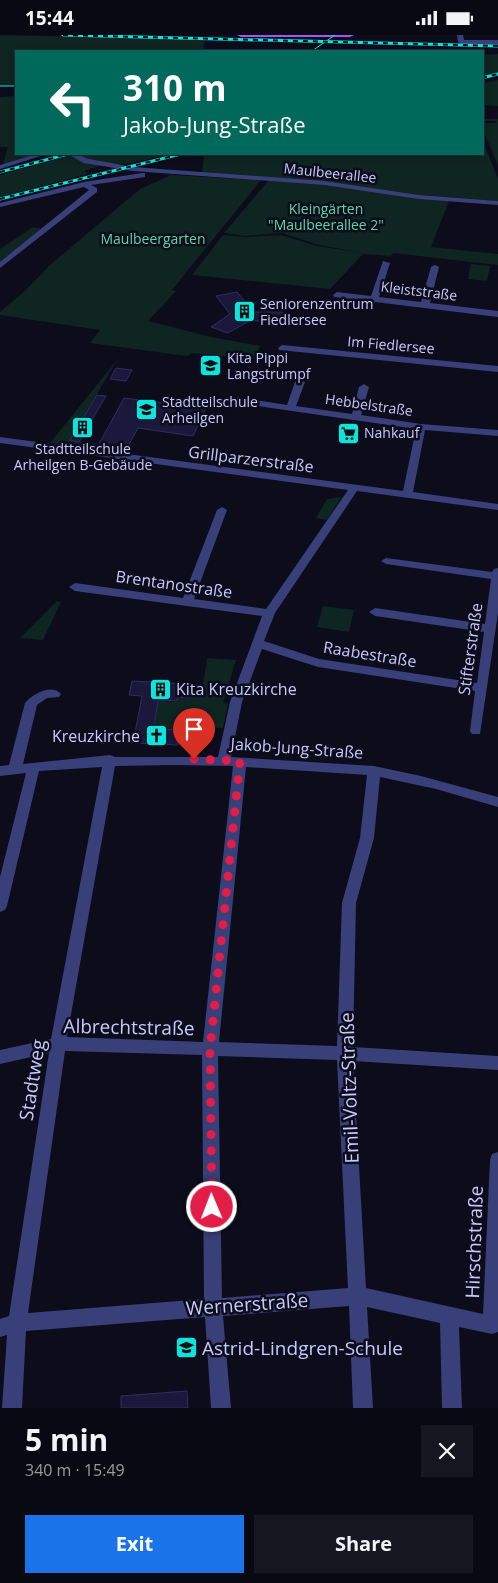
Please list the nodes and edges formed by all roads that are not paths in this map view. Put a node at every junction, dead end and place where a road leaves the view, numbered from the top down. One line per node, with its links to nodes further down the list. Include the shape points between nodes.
1 (241, 35): 2 (main road)
2 (350, 35)
3 (460, 35): 4 (street, via 461,42)
4 (498, 42)
5 (40, 155): 7 (street)
6 (73, 155): 8 (street, Maulbeerallee, via 100,164)
7 (0, 167)
8 (177, 173): 9 (street); 10 (street, Maulbeerallee, via 324,183 419,197)
9 (84, 184): 11 (street); 13 (street, via 94,190)
10 (498, 203)
11 (0, 205)
12 (386, 263): 16 (street)
13 (0, 266)
14 (436, 272): 17 (street)
15 (337, 295): 16 (street, Kleiststraße)
16 (374, 299): 17 (street, Kleiststraße)
17 (425, 305): 18 (street, Kleiststraße)
18 (498, 314)
19 (282, 348): 20 (street, Im Fiedlersee)
20 (498, 369)
21 (300, 383): 24 (street)
22 (364, 387): 25 (street)
23 (236, 400): 24 (street, Hebbelstraße)
24 (290, 408): 25 (street, Hebbelstraße)
25 (356, 417): 26 (street, Hebbelstraße)
26 (421, 427): 27 (street, Hebbelstraße); 30 (street)
27 (498, 433)
28 (0, 441): 29 (street, Grillparzerstraße)
29 (354, 488): 30 (street, Grillparzerstraße); 38 (street)
30 (407, 495): 31 (street, Grillparzerstraße)
31 (498, 507)
32 (222, 510): 36 (street)
33 (386, 561): 34 (street)
34 (498, 574): 39 (street, Stifterstraße)
35 (74, 587): 36 (street, Brentanostraße)
36 (186, 602): 38 (street, Brentanostraße)
37 (375, 612): 39 (street)
38 (270, 613): 40 (street)
39 (490, 629): 41 (street, Stifterstraße)
40 (257, 643): 41 (street, Raabestraße, via 318,663); 45 (street, via 236,703)
41 (481, 688): 43 (street, Stifterstraße)
42 (55, 694): 48 (street, via 45,694 31,703)
43 (476, 731)
44 (110, 760): 45 (street, Jakob-Jung-Straße); 47 (street, Jakob-Jung-Straße); 53 (street, Stadtweg)
45 (224, 760): 46 (street, Jakob-Jung-Straße)
46 (240, 761): 50 (street, Jakob-Jung-Straße); 54 (street)
47 (34, 767): 48 (street, Jakob-Jung-Straße); 52 (street)
48 (16, 769): 49 (street, Jakob-Jung-Straße)
49 (0, 771)
50 (374, 771): 51 (street, Jakob-Jung-Straße); 55 (street, Emil-Voltz-Straße, via 367,838 349,903)
51 (498, 802)
52 (0, 907)
53 (58, 1044): 54 (street, Albrechtstraße); 56 (street, Albrechtstraße); 63 (street, Stadtweg)
54 (210, 1049): 55 (street, Albrechtstraße); 60 (street)
55 (345, 1053): 57 (street, Albrechtstraße); 59 (street, Emil-Voltz-Straße)
56 (0, 1057)
57 (498, 1063)
58 (498, 1160): 62 (street, Hirschstraße)
59 (359, 1296): 60 (street, Wernerstraße); 61 (street, Wernerstraße); 66 (street, Emil-Voltz-Straße)
60 (213, 1306): 63 (street, Wernerstraße); 65 (street)
61 (450, 1315): 62 (street, Wernerstraße); 67 (street)
62 (492, 1325)
63 (8, 1326): 64 (street, Stadtweg)
64 (12, 1408)
65 (221, 1408)
66 (363, 1408)
67 (452, 1408)

